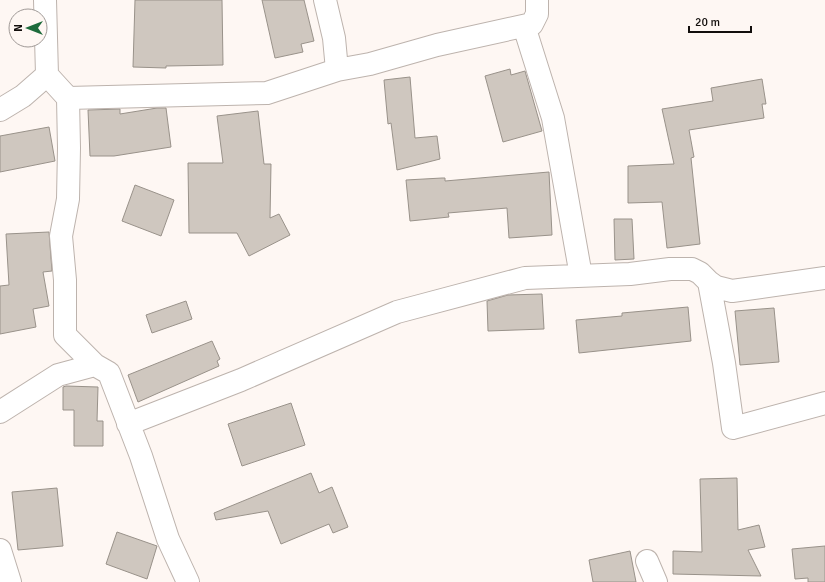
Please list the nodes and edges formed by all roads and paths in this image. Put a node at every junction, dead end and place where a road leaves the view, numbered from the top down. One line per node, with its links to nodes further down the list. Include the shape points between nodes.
1 (45, 0): 6 (street)
2 (325, 0): 5 (street, via 334,38)
3 (537, 0): 4 (street, via 537,14 532,24)
4 (524, 26): 5 (street); 9 (street, via 553,118)
5 (337, 70): 7 (street, via 268,93)
6 (47, 75): 7 (street); 8 (street, via 23,96)
7 (68, 98): 12 (street, via 68,199 60,236 65,280 65,335)
8 (0, 110)
9 (581, 276): 11 (street, via 692,269); 15 (street, via 525,278 397,312 241,380)
10 (825, 278): 11 (street, via 732,291 716,287)
11 (709, 282): 13 (street, via 733,428)
12 (95, 365): 14 (street, via 58,375); 15 (street, via 109,373)
13 (825, 403)
14 (0, 412)
15 (128, 424): 19 (street, via 168,539)
16 (0, 550): 18 (street)
17 (647, 561): 20 (street)
18 (10, 582)
19 (188, 582)
20 (656, 582)

